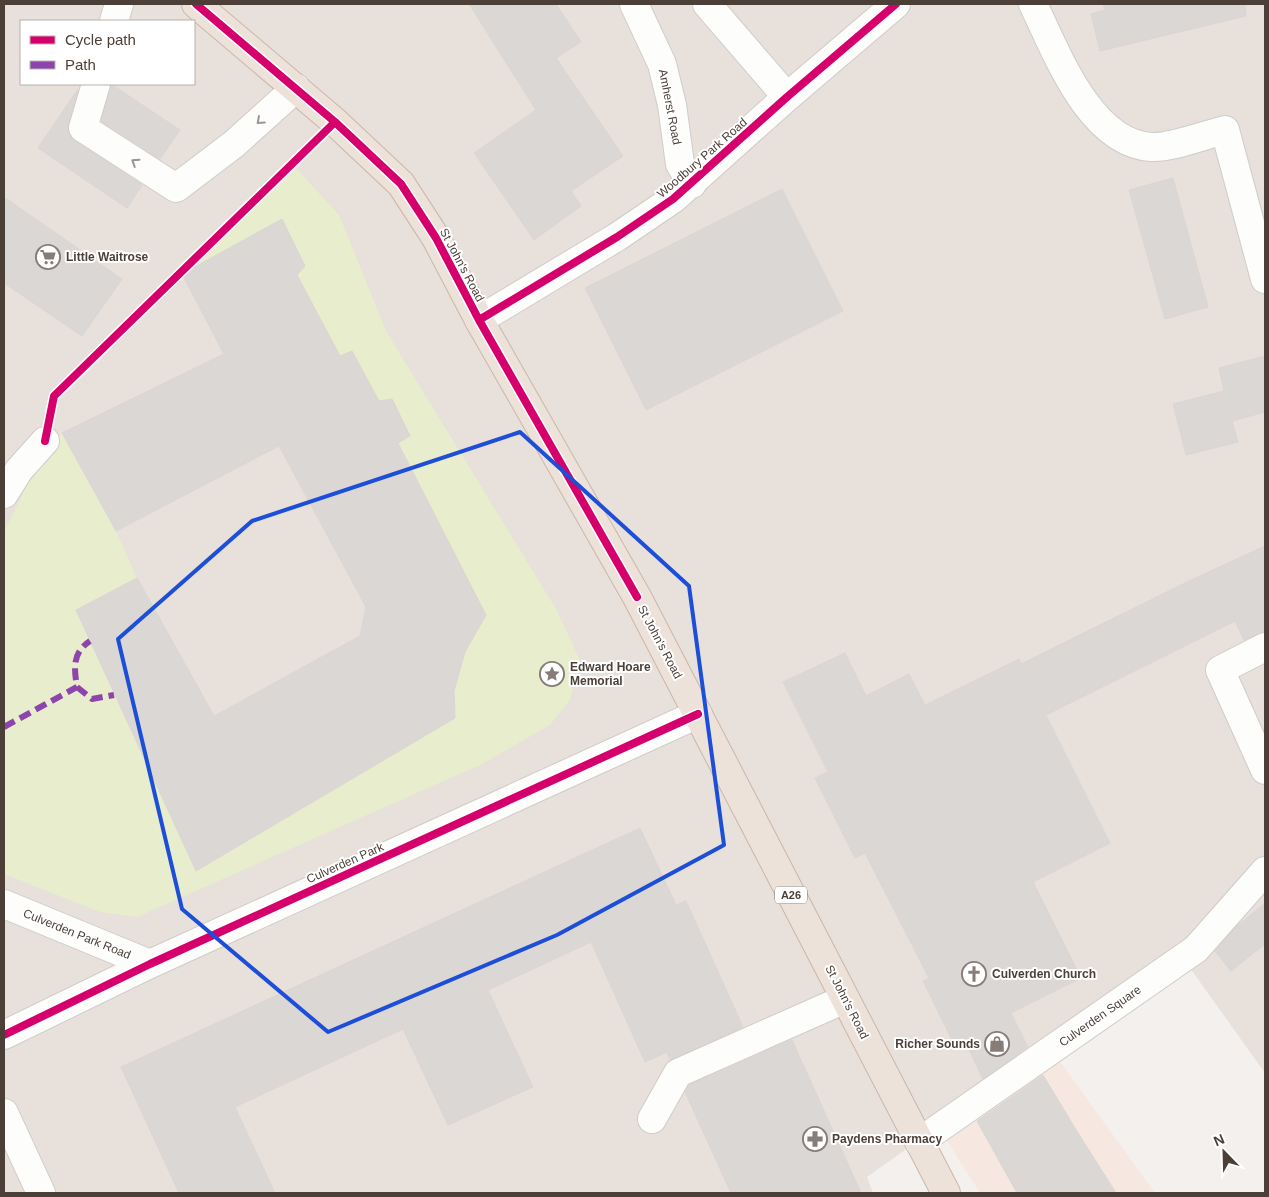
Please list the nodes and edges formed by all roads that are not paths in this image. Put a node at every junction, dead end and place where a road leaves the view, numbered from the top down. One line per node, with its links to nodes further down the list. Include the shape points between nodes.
1 (119, 4): 7 (street)
2 (196, 4): 9 (highway, St John's Road / A26)
3 (634, 4): 11 (street, Amherst Road, via 662,64 672,105 680,164)
4 (707, 4): 10 (street)
5 (896, 4): 10 (street, Woodbury Park Road)
6 (1033, 4): 12 (street, via 1078,92 1115,135 1128,142 1151,147 1225,130)
7 (114, 20)
8 (96, 85): 9 (street, one-way to 8, via 234,144 176,188 83,128)
9 (296, 88): 13 (highway, St John's Road / A26, via 401,184 436,238)
10 (787, 97): 11 (street, Woodbury Park Road)
11 (692, 184): 13 (street, Woodbury Park Road, via 617,237)
12 (1265, 279)
13 (479, 320): 17 (highway, St John's Road / A26, via 637,597)
14 (45, 441): 15 (street, via 19,470)
15 (4, 494)
16 (1265, 647): 18 (street, via 1220,670)
17 (698, 714): 21 (street, Culverden Park); 22 (highway, St John's Road / A26)
18 (1265, 770)
19 (1265, 871): 26 (street, Culverden Square, via 1196,949)
20 (4, 904): 21 (street, Culverden Park Road)
21 (150, 964): 23 (street, Culverden Park)
22 (845, 998): 25 (street, via 678,1073); 26 (highway, St John's Road / A26)
23 (4, 1035)
24 (4, 1113): 27 (street)
25 (652, 1119)
26 (919, 1142): 28 (highway, St John's Road / A26)
27 (41, 1193)
28 (946, 1193)

